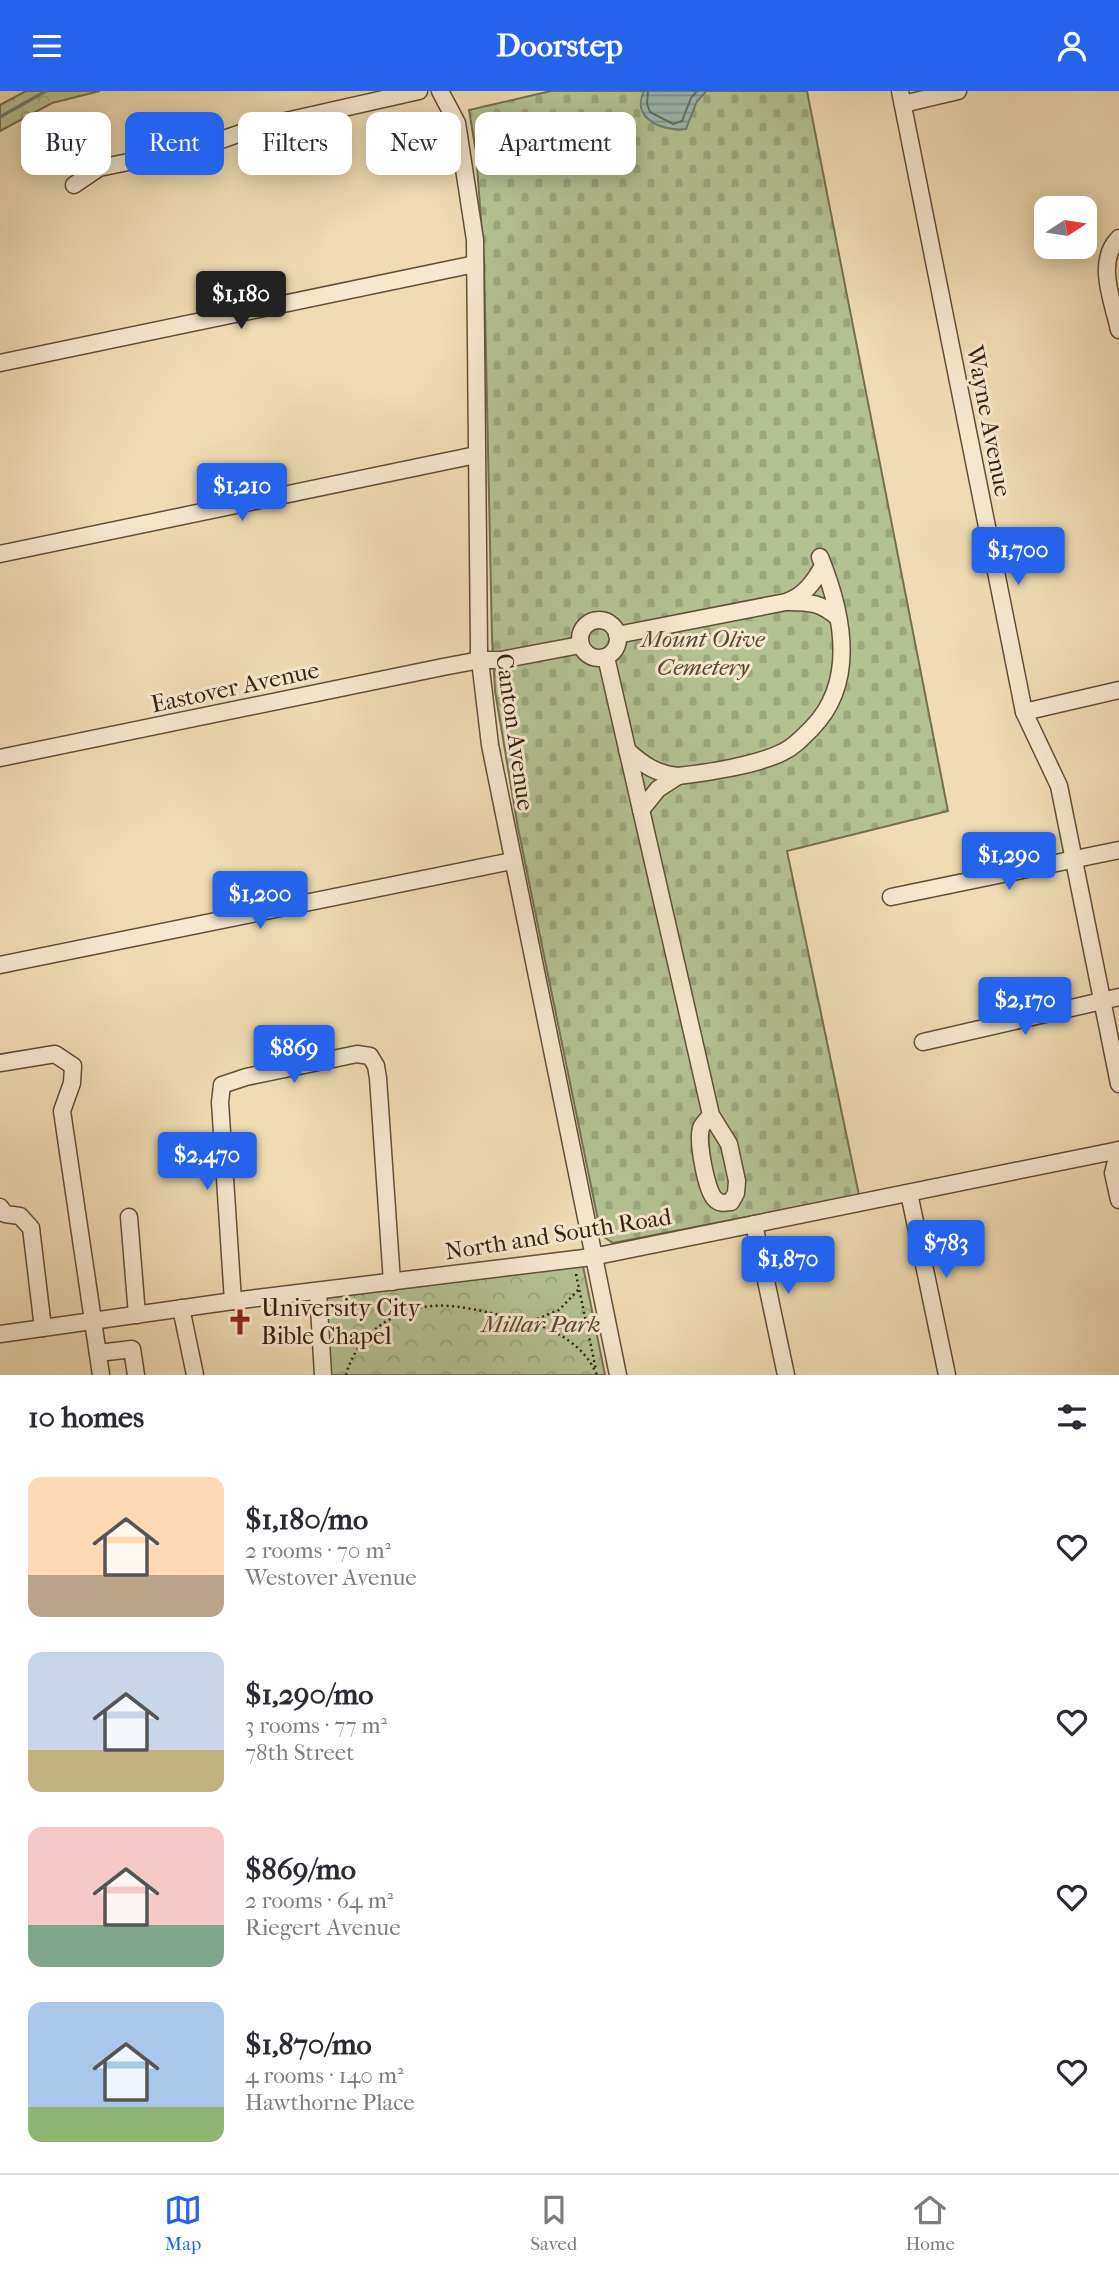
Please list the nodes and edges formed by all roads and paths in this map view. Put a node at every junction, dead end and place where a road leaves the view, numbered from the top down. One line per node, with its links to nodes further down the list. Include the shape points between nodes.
1 (419, 91): 5 (street, via 99,169)
2 (440, 91): 7 (street, Canton Avenue, via 457,123)
3 (958, 91): 4 (street)
4 (901, 98): 19 (street, Wayne Avenue)
5 (74, 185)
6 (1119, 238): 8 (street, via 1105,265)
7 (475, 264): 9 (street); 10 (street, Canton Avenue)
8 (1119, 330)
9 (0, 363)
10 (476, 455): 11 (street); 17 (street, Canton Avenue)
11 (0, 554)
12 (786, 602): 13 (street, via 817,603); 13 (street, via 805,591 821,561); 14 (street)
13 (838, 618): 22 (street, via 842,646 838,684 831,704 798,742 768,758)
14 (617, 635): 15 (street, via 606,621 594,620 581,631); 16 (street, via 616,648)
15 (580, 645): 16 (street, via 593,658); 17 (street, Eastover Avenue)
16 (606, 657): 20 (street)
17 (480, 660): 21 (street, Eastover Avenue); 25 (street, Canton Avenue, via 490,745)
18 (1119, 690): 19 (street)
19 (1024, 712): 26 (street, Wayne Avenue, via 1059,786)
20 (627, 750): 22 (street, via 654,771); 23 (street)
21 (0, 758)
22 (678, 776): 23 (street, via 658,789)
23 (641, 810): 34 (street)
24 (1119, 850): 26 (street)
25 (512, 860): 28 (street); 41 (street, Canton Avenue)
26 (1074, 860): 27 (street); 30 (street, Wayne Avenue)
27 (891, 897)
28 (0, 965)
29 (1119, 997): 30 (street)
30 (1101, 1000): 31 (street); 33 (street, Wayne Avenue)
31 (923, 1042)
32 (0, 1063): 49 (street, via 55,1055 73,1066 62,1111)
33 (1119, 1084)
34 (711, 1115): 34 (street, via 729,1144 737,1181 730,1202 717,1201 710,1193 699,1142)
35 (1119, 1150): 36 (street, North and South Road); 37 (street, via 1113,1173)
36 (909, 1193): 40 (street, North and South Road); 62 (street)
37 (1119, 1200)
38 (0, 1207): 51 (street, via 5,1214 20,1216 31,1228)
39 (129, 1217): 48 (street)
40 (754, 1224): 41 (street, North and South Road); 61 (street)
41 (592, 1257): 43 (street, North and South Road); 60 (street, Canton Avenue)
42 (576, 1273): 44 (path)
43 (392, 1282): 45 (street, North and South Road); 46 (street, via 378,1079 370,1056 357,1054 222,1085)
44 (579, 1289): 50 (path, via 559,1310); 54 (path)
45 (318, 1291): 46 (street, North and South Road); 58 (street)
46 (233, 1301): 47 (street, North and South Road)
47 (181, 1308): 48 (street, North and South Road); 57 (street)
48 (137, 1315): 49 (street, North and South Road)
49 (94, 1321): 51 (street, North and South Road); 53 (street)
50 (531, 1321): 54 (path, via 578,1347); 59 (path, via 466,1308 415,1308 377,1327 354,1355)
51 (43, 1328): 52 (street, North and South Road)
52 (0, 1334)
53 (99, 1353): 55 (street); 56 (street, via 132,1349)
54 (597, 1374)
55 (101, 1375)
56 (136, 1375)
57 (195, 1375)
58 (323, 1375)
59 (346, 1375)
60 (618, 1375)
61 (786, 1375)
62 (947, 1375)

